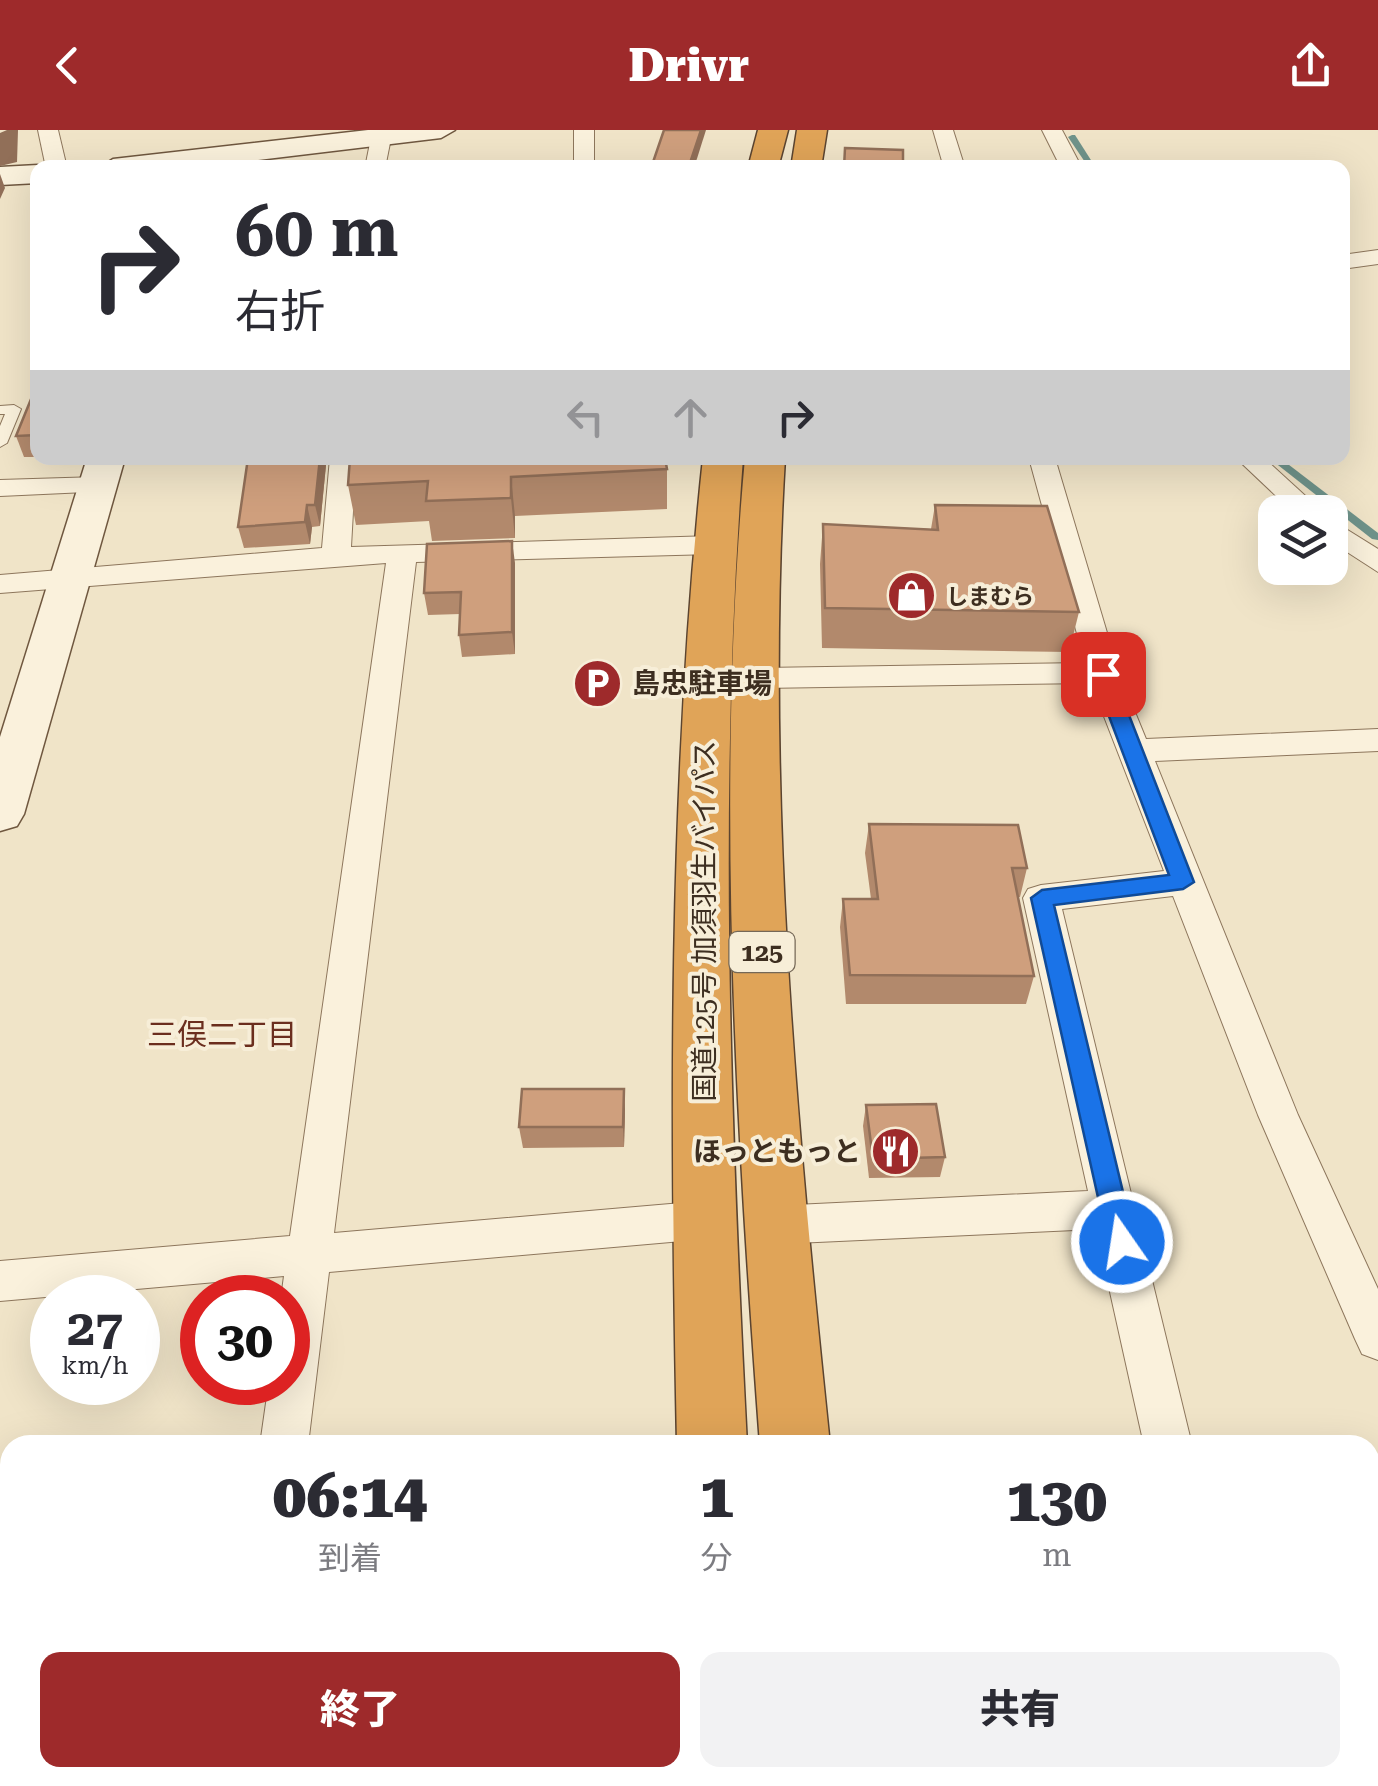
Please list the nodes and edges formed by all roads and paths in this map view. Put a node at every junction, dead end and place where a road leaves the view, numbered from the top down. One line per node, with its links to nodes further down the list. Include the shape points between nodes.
1 (48, 130): 10 (street)
2 (442, 130): 9 (street)
3 (584, 130): 13 (street)
4 (772, 130): 14 (highway)
5 (812, 130): 15 (highway)
6 (943, 130): 16 (street)
7 (1052, 130): 17 (street)
8 (305, 138): 9 (street); 11 (street)
9 (381, 138): 12 (street)
10 (55, 160)
11 (209, 160)
12 (377, 160)
13 (584, 160)
14 (765, 160)
15 (807, 160)
16 (952, 160)
17 (1068, 160)
18 (30, 174): 19 (street)
19 (0, 176)
20 (1378, 257): 21 (street)
21 (1350, 261)
22 (0, 410): 23 (lane, via 14,409)
23 (0, 443)
24 (342, 465): 34 (street)
25 (722, 465): 33 (highway, 国道125号 加須羽生バイパス / 125)
26 (764, 465): 40 (highway, 国道125号 加須羽生バイパス / 125, via 756,555)
27 (1044, 465): 39 (street)
28 (1257, 465): 31 (street)
29 (102, 471): 30 (street); 37 (street)
30 (0, 488)
31 (1290, 495)
32 (1348, 541): 36 (street)
33 (713, 545): 35 (street); 46 (highway, 国道125号 加須羽生バイパス / 125, via 700,808)
34 (336, 556): 35 (street); 37 (street)
35 (402, 556): 48 (street)
36 (1378, 562)
37 (72, 578): 38 (street); 43 (street)
38 (0, 584)
39 (1103, 674): 40 (street); 42 (street)
40 (757, 678): 47 (highway, 国道125号 加須羽生バイパス / 125)
41 (1378, 740): 42 (street)
42 (1135, 751): 44 (street)
43 (0, 814)
44 (1183, 882): 45 (street, via 1042,898); 50 (street)
45 (1114, 1209): 47 (street); 54 (street)
46 (705, 1220): 48 (street); 52 (highway, 国道125号 加須羽生バイパス / 125)
47 (774, 1225): 53 (highway, 国道125号 加須羽生バイパス / 125)
48 (310, 1253): 49 (street); 51 (street)
49 (0, 1281)
50 (1378, 1339)
51 (285, 1435)
52 (712, 1435)
53 (794, 1435)
54 (1166, 1435)

